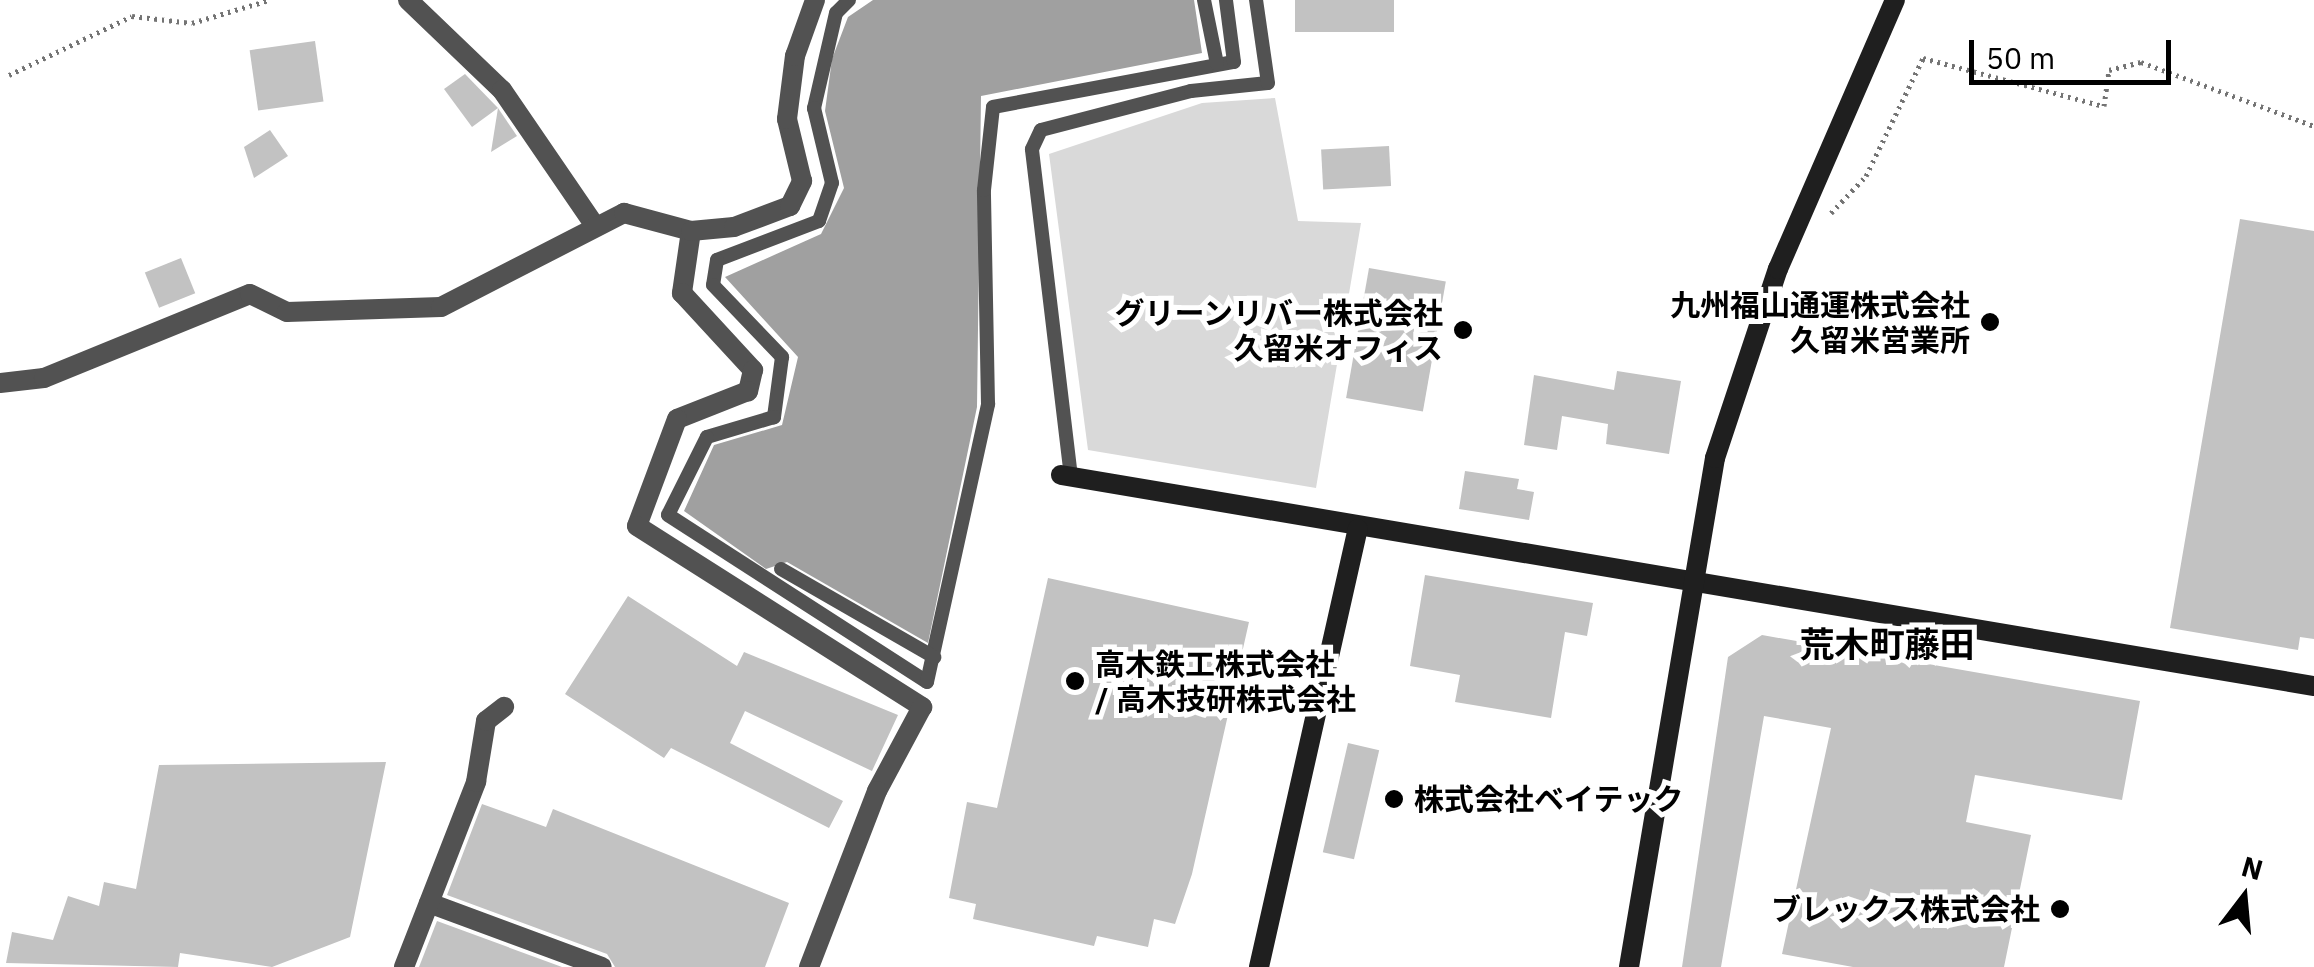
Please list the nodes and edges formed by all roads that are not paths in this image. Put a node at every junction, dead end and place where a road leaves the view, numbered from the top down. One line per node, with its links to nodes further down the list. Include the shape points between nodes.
1 (408, 0): 9 (street, via 502,90)
2 (815, 0): 10 (street, via 795,56 788,119 802,181 790,206 734,227)
3 (849, 0): 16 (lane, via 836,13 814,108 832,184 819,220 783,242 718,260 713,285 782,357 774,417 706,437 668,514 927,682)
4 (1204, 0): 8 (lane)
5 (1226, 0): 8 (lane, via 1234,62)
6 (1256, 0): 12 (lane, via 1268,83 1190,91 1041,130 1032,149)
7 (1894, 0): 15 (street, via 1746,353)
8 (1216, 64): 16 (lane, via 993,106 984,190 988,404)
9 (593, 223): 10 (street, via 624,214); 11 (street, via 441,308 287,312 250,294 44,378)
10 (691, 231): 22 (street, via 682,293 753,370 748,391 677,418 637,526 922,708 877,791)
11 (0, 382)
12 (1066, 476): 13 (street)
13 (1358, 529): 15 (street); 23 (street)
14 (781, 569): 16 (lane)
15 (1690, 584): 17 (street); 24 (street)
16 (934, 657)
17 (2314, 686)
18 (504, 707): 19 (street, via 486,721 476,782)
19 (428, 903): 20 (street); 21 (street)
20 (404, 967)
21 (602, 967)
22 (809, 967)
23 (1259, 967)
24 (1629, 967)

